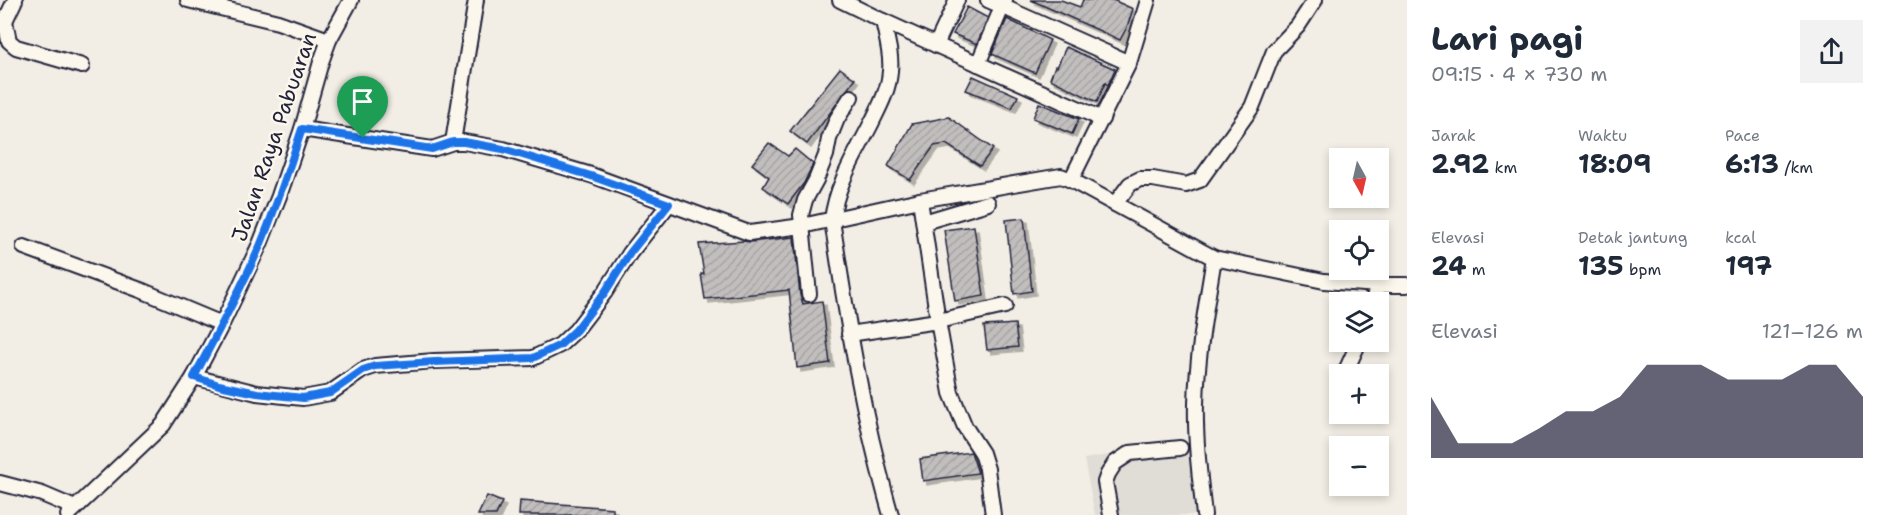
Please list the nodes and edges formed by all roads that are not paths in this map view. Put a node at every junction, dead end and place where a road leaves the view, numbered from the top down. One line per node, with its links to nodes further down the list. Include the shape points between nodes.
1 (15, 0): 12 (street)
2 (188, 0): 13 (street, via 278,22)
3 (351, 0): 13 (street, Jalan Raya Pabuaran)
4 (476, 0): 21 (street)
5 (840, 0): 11 (street)
6 (957, 0): 14 (street)
7 (988, 0): 10 (street)
8 (1148, 0): 15 (street)
9 (1315, 0): 26 (street, via 1298,26 1274,51 1252,107 1200,180 1186,185 1140,179 1130,184)
10 (1003, 3): 15 (street); 16 (street)
11 (883, 21): 14 (street); 27 (street, via 891,68 888,85 839,190)
12 (2, 22): 17 (street, via 9,41 16,47)
13 (329, 40): 20 (street, Jalan Raya Pabuaran)
14 (936, 45): 16 (street)
15 (1129, 63): 19 (street)
16 (978, 64): 19 (street)
17 (82, 66)
18 (851, 97): 29 (street, via 837,119 805,200)
19 (1102, 119): 22 (street)
20 (302, 129): 21 (street, via 432,149); 38 (street, Jalan Raya Pabuaran, via 260,244)
21 (453, 142): 25 (street, via 503,149)
22 (1071, 180): 23 (street, via 1056,176); 26 (street)
23 (920, 200): 27 (street); 28 (street)
24 (987, 203): 28 (street)
25 (669, 204): 29 (street, via 749,233); 40 (street, via 576,330 560,345 533,358 375,366 330,393 303,398 257,393)
26 (1115, 204): 31 (street)
27 (832, 220): 29 (street); 39 (street)
28 (924, 222): 37 (street)
29 (802, 226): 35 (street)
30 (24, 247): 38 (street)
31 (1214, 258): 32 (street, via 1324,281); 47 (street, via 1197,383 1197,452)
32 (1378, 285): 33 (street); 34 (street)
33 (1407, 285)
34 (1376, 292)
35 (809, 294)
36 (1005, 306): 37 (street)
37 (938, 321): 39 (street); 45 (street, via 951,393 965,427 982,453)
38 (222, 324): 40 (street, Jalan Raya Pabuaran)
39 (849, 334): 44 (street)
40 (194, 377): 43 (street, Jalan Raya Pabuaran, via 163,425)
41 (1180, 447): 46 (street, via 1130,453 1115,463 1105,483)
42 (0, 483): 43 (street, via 42,494)
43 (72, 511)
44 (891, 515)
45 (993, 515)
46 (1111, 515)
47 (1204, 515)

